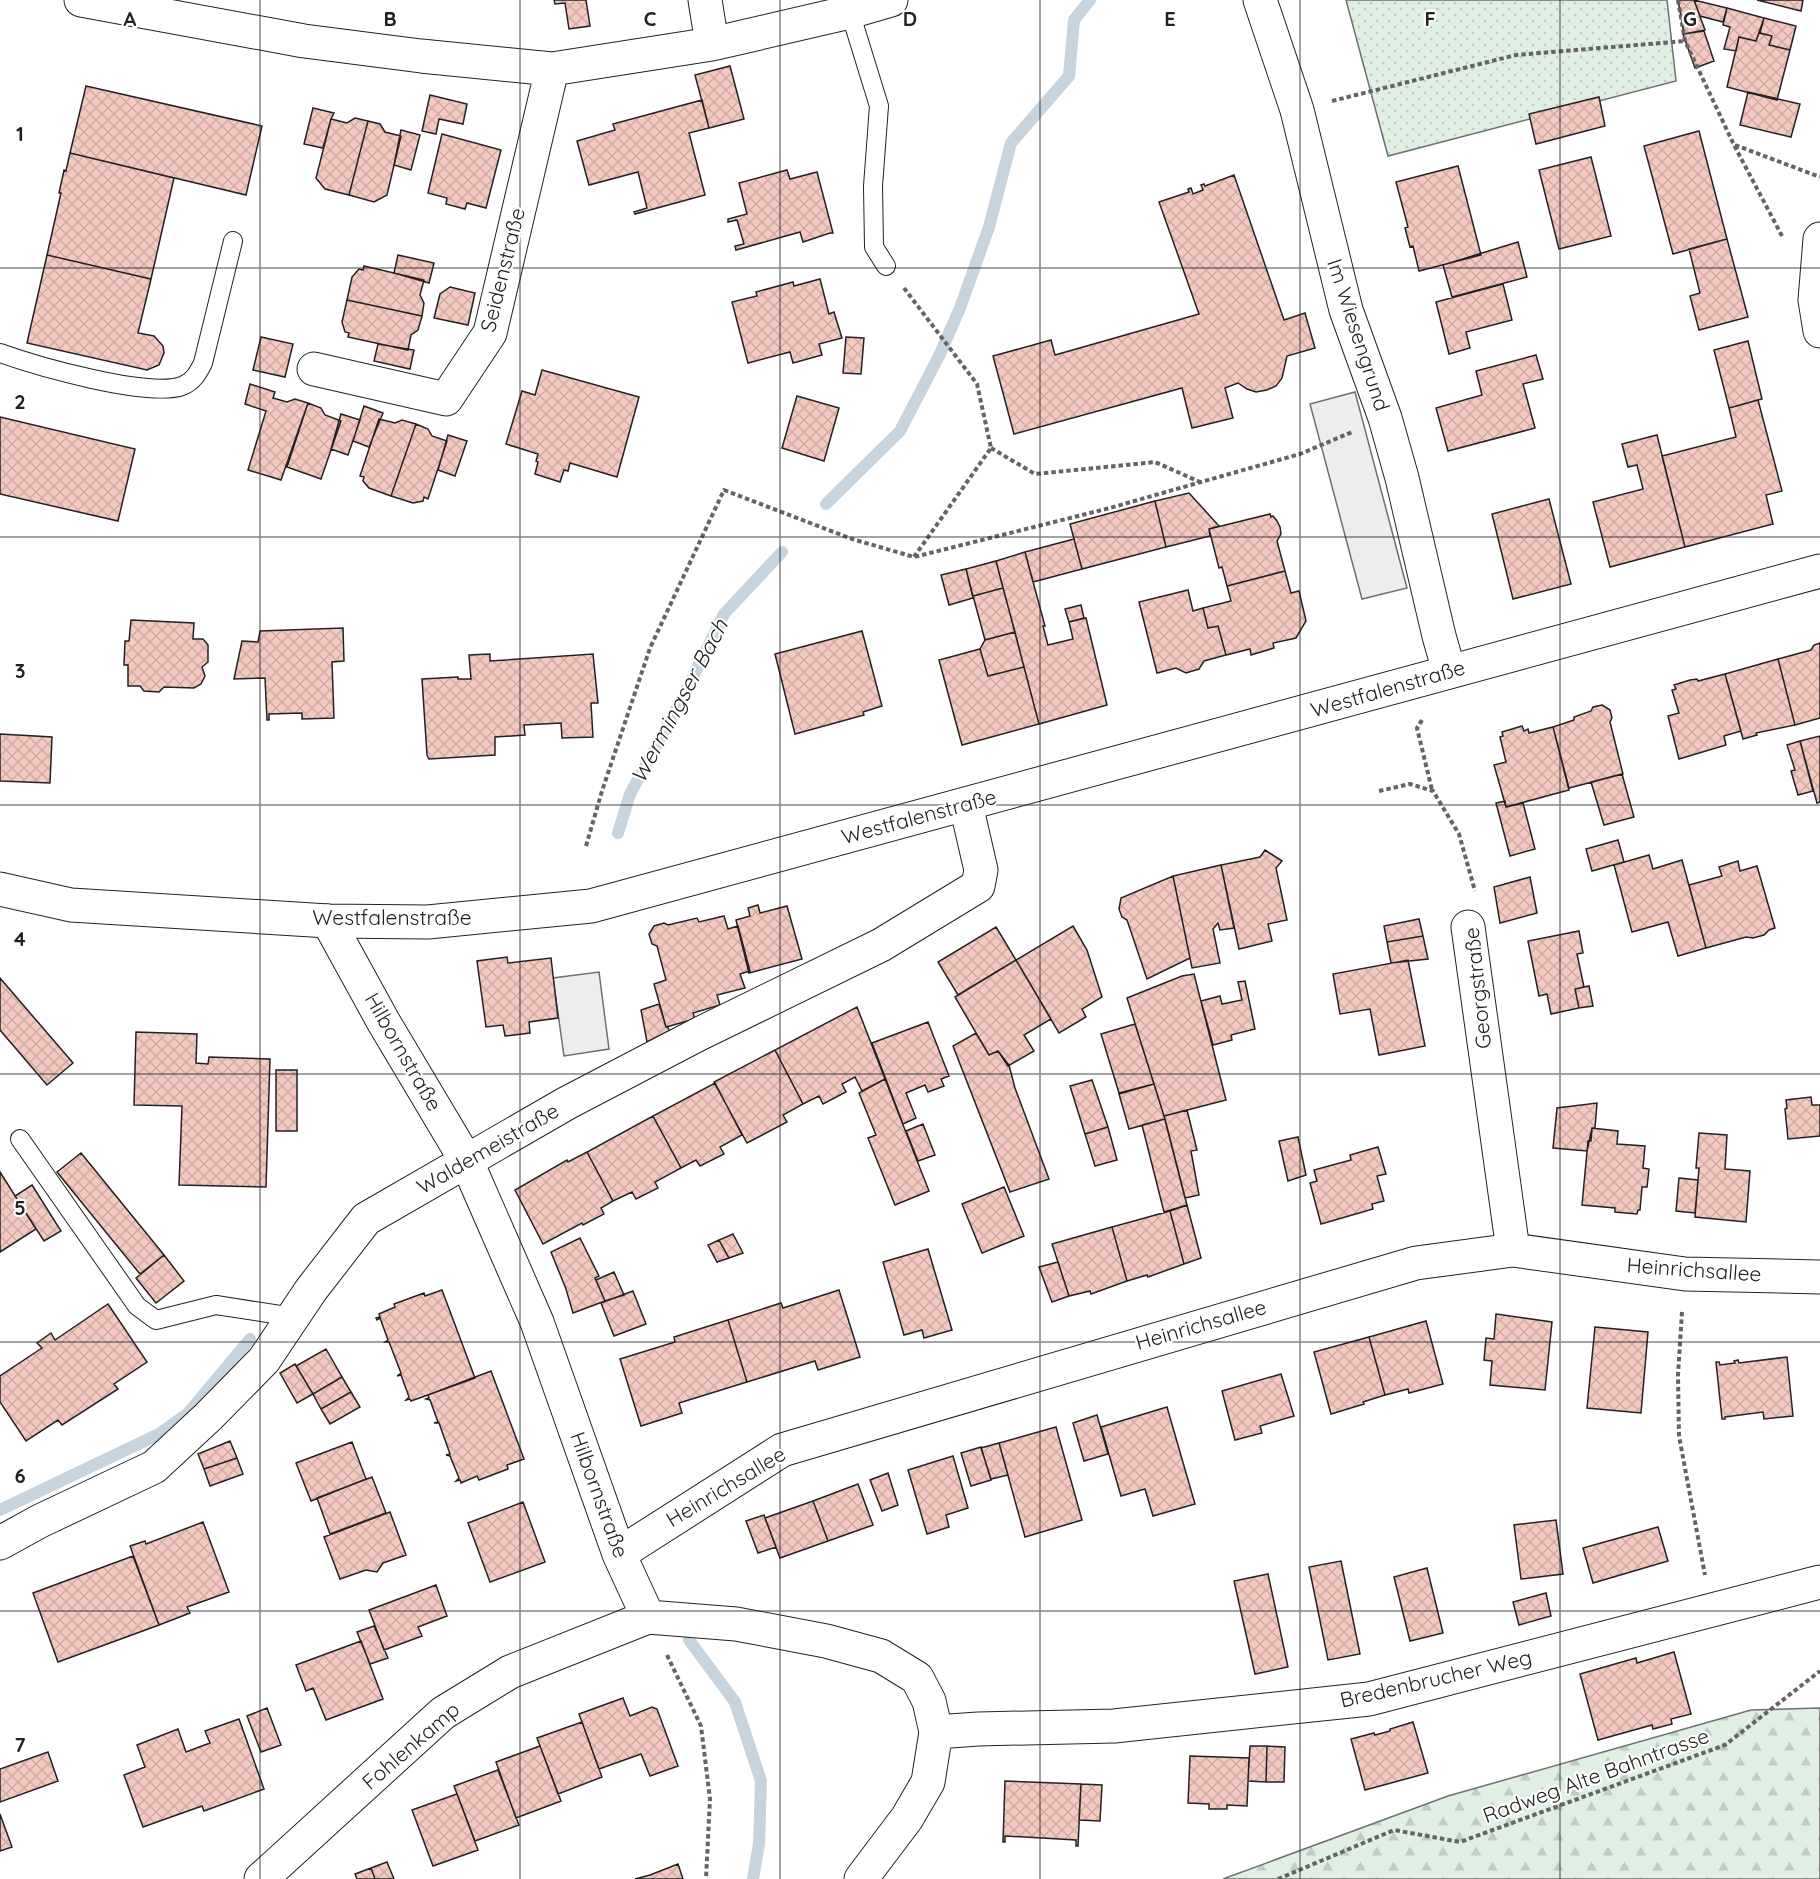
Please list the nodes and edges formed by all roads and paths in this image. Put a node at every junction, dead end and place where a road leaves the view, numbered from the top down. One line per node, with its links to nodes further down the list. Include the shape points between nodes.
1 (81, 0): 9 (street, via 304,41)
2 (705, 0): 8 (street)
3 (891, 0): 6 (street)
4 (1260, 0): 10 (street, Im Wiesengrund)
5 (1678, 0): 7 (path)
6 (850, 12): 8 (street); 16 (lane, via 879,106 873,186 874,247)
7 (1685, 41): 10 (path, via 1516,55); 11 (path)
8 (712, 44): 9 (street)
9 (552, 69): 19 (street, Seidenstraße, via 490,333 446,399)
10 (1297, 110): 20 (street, Im Wiesengrund, via 1346,310)
11 (1734, 145): 12 (path); 13 (path)
12 (1820, 177)
13 (1783, 238)
14 (1820, 239): 17 (street, via 1815,300)
15 (233, 241): 18 (lane, via 203,363 196,378 183,386 161,390 120,384 46,368)
16 (886, 266): 21 (path, via 977,384)
17 (1820, 331)
18 (0, 353)
19 (314, 369)
20 (1385, 418): 22 (path, via 1300,454); 25 (street, Im Wiesengrund)
21 (991, 448): 22 (path, via 1035,474 1155,462); 23 (path)
22 (1201, 482): 23 (path)
23 (914, 557): 30 (path, via 724,490 650,648)
24 (1820, 572): 25 (street, Westfalenstraße)
25 (1449, 671): 29 (street, Westfalenstraße)
26 (1417, 728): 28 (path, Georgstraße)
27 (1378, 791): 28 (path, via 1410,784)
28 (1433, 791): 33 (path, Georgstraße, via 1459,834 1477,897)
29 (966, 804): 32 (street, Westfalenstraße, via 591,906 428,922); 35 (street, Waldemeistraße, via 981,870 978,885 881,945 592,1090)
30 (586, 846)
31 (0, 889): 32 (street, Westfalenstraße, via 71,905)
32 (328, 921): 35 (street, Hilbornstraße)
33 (1468, 927): 36 (street, Georgstraße)
34 (20, 1139): 39 (lane, via 137,1306 156,1320 216,1305)
35 (467, 1162): 39 (street, Waldemeistraße, via 366,1219); 41 (street, Hilbornstraße, via 537,1322)
36 (1513, 1250): 37 (street, Heinrichsallee); 41 (street, Heinrichsallee, via 1416,1263 782,1450)
37 (1684, 1274): 38 (street, Heinrichsallee); 43 (path, via 1679,1436)
38 (1820, 1276)
39 (293, 1317): 40 (street, Waldemeistraße, via 264,1360 154,1467)
40 (0, 1543)
41 (619, 1554): 44 (street, Hilbornstraße)
42 (1820, 1582): 43 (street, Bredenbrucher Weg)
43 (1711, 1611): 46 (street, Bredenbrucher Weg, via 1369,1699 1114,1726)
44 (648, 1617): 46 (street, via 736,1624 881,1656 917,1678 929,1701); 47 (street, Fohlenkamp, via 510,1672 443,1713); 48 (path, via 701,1726 710,1799)
45 (1820, 1671): 50 (path, Radweg Alte Bahntrasse, via 1725,1745 1460,1842 1395,1830)
46 (936, 1732): 49 (street, via 928,1782 907,1818)
47 (261, 1879)
48 (706, 1879)
49 (861, 1879)
50 (1278, 1879)

